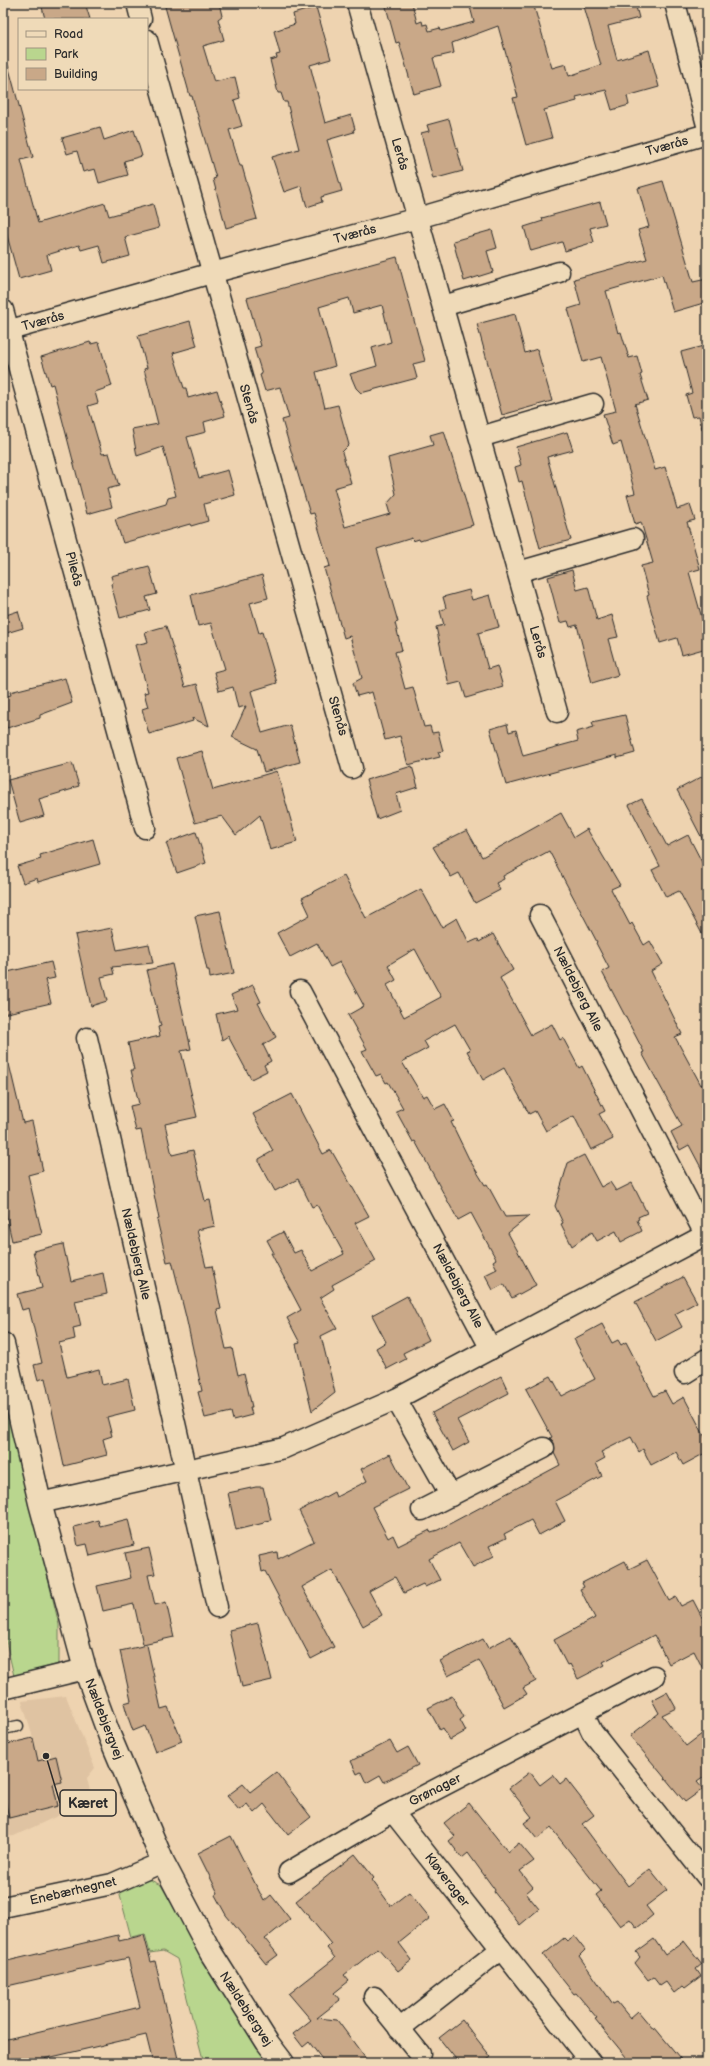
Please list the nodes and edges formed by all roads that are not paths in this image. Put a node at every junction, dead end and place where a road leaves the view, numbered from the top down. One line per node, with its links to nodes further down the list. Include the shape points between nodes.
1 (137, 3): 4 (street)
2 (357, 3): 8 (street, Lerås)
3 (675, 3): 6 (street)
4 (141, 18)
5 (148, 44): 10 (street, Stenås)
6 (707, 125)
7 (707, 134): 8 (street, Tværås)
8 (418, 218): 10 (street, Tværås); 11 (street, Lerås)
9 (559, 272): 11 (street)
10 (212, 273): 13 (street, Tværås); 19 (street, Stenås)
11 (443, 306): 15 (street, Lerås)
12 (3, 310): 13 (street, Pileås)
13 (6, 331): 20 (street, Pileås)
14 (593, 404): 15 (street)
15 (480, 437): 17 (street, Lerås)
16 (633, 539): 17 (street)
17 (518, 572): 18 (street, Lerås)
18 (557, 712)
19 (352, 768)
20 (145, 828)
21 (540, 915): 24 (street, Nældebjerg Alle)
22 (300, 991): 26 (street, Nældebjerg Alle)
23 (87, 1038): 31 (street, Nældebjerg Alle)
24 (706, 1235): 26 (street, Nældebjerg Alle)
25 (3, 1344): 33 (street, Nældebjergvej)
26 (491, 1349): 29 (street, Nældebjerg Alle)
27 (707, 1359): 28 (street)
28 (685, 1373)
29 (396, 1399): 31 (street, Nældebjerg Alle, via 284,1448); 32 (street)
30 (544, 1448): 32 (street)
31 (186, 1470): 33 (street, Nældebjerg Alle); 35 (street, Nældebjerg Alle)
32 (451, 1496): 34 (street)
33 (40, 1503): 36 (street, Nældebjergvej)
34 (422, 1510)
35 (217, 1607)
36 (85, 1670): 38 (street); 43 (street, Nældebjergvej, via 132,1791)
37 (654, 1676): 39 (street, Grønager)
38 (3, 1689)
39 (583, 1713): 42 (street, Grønager); 45 (street, via 592,1732)
40 (18, 1726): 41 (lane)
41 (3, 1729)
42 (393, 1812): 44 (street, Grønager); 47 (street, Kløverager)
43 (164, 1862): 46 (street, Enebærhegnet, via 112,1884); 51 (street, Nældebjergvej, via 211,1953)
44 (290, 1872)
45 (707, 1877)
46 (3, 1907)
47 (501, 1949): 49 (street); 52 (street, Kløverager)
48 (374, 1997): 49 (street)
49 (399, 2029): 50 (street)
50 (420, 2054)
51 (283, 2063)
52 (591, 2063)

